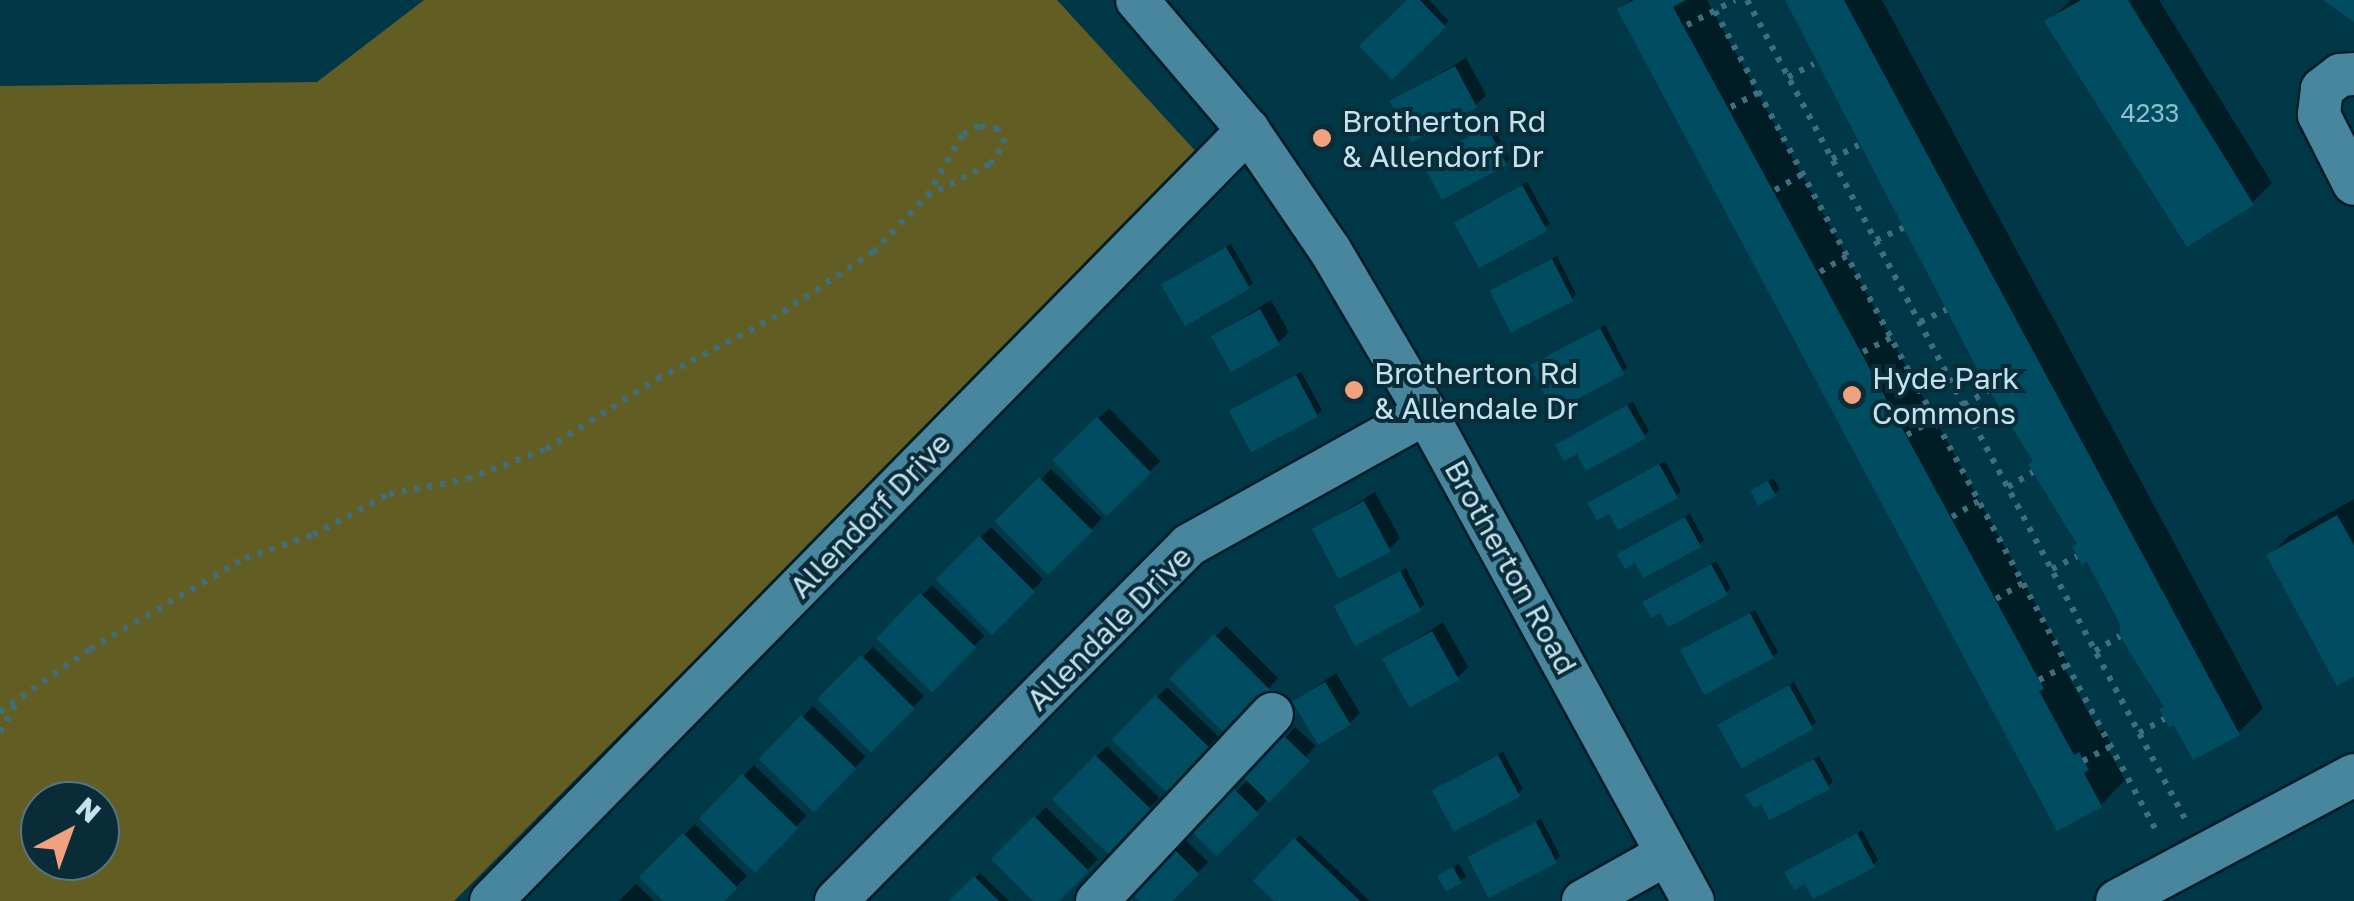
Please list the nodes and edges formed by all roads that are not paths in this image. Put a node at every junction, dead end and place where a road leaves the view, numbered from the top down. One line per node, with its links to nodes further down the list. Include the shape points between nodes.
1 (1137, 0): 3 (street, Brotherton Road)
2 (2354, 74): 4 (street, via 2340,74 2322,89 2319,115)
3 (1248, 130): 5 (street, Brotherton Road, via 1330,250); 10 (street, Allendorf Drive)
4 (2354, 184)
5 (1426, 413): 8 (street, Brotherton Road); 11 (street, Allendale Drive, via 1189,545)
6 (1272, 714): 9 (street)
7 (2354, 776): 14 (street)
8 (1667, 854): 12 (street); 13 (street, Brotherton Road)
9 (1102, 899)
10 (491, 901)
11 (836, 901)
12 (1583, 901)
13 (1693, 901)
14 (2117, 901)

